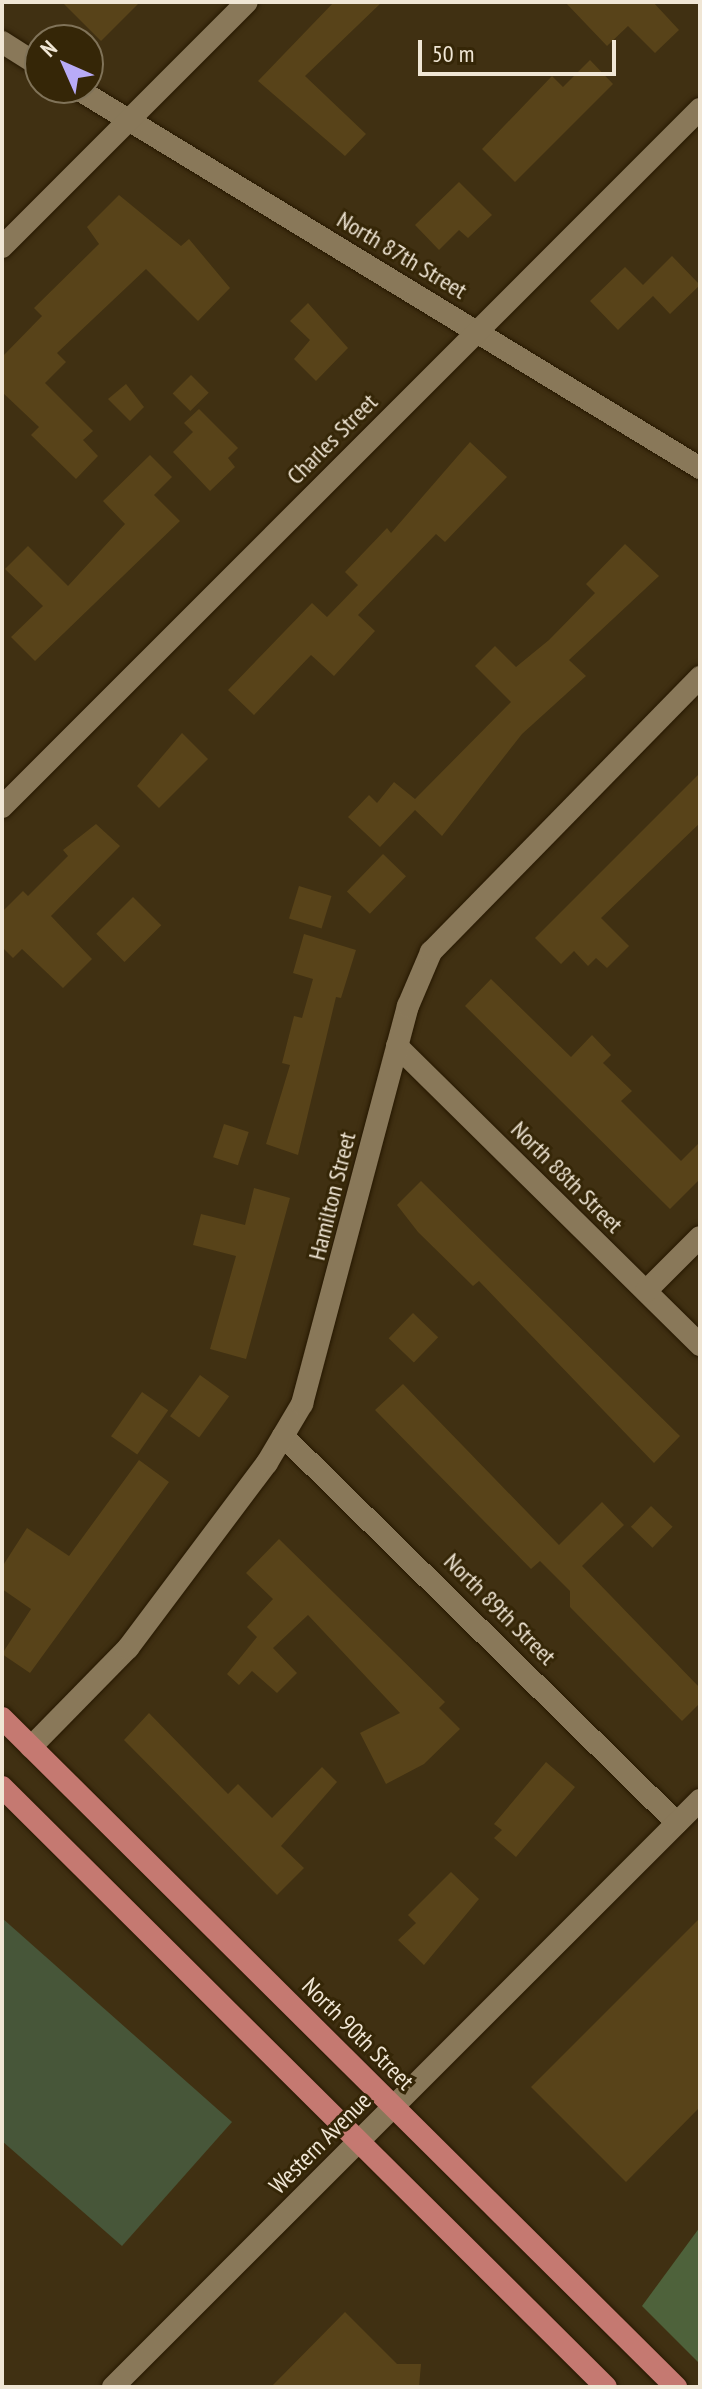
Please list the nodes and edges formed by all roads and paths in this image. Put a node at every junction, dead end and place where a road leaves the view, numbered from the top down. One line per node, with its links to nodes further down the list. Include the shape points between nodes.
1 (247, 2): 6 (street)
2 (2, 42): 3 (street)
3 (24, 56)
4 (102, 104): 6 (street, North 87th Street)
5 (700, 109): 8 (street, Charles Street)
6 (129, 120): 7 (street); 8 (street, North 87th Street)
7 (2, 247)
8 (477, 331): 9 (street, North 87th Street); 11 (street, Charles Street)
9 (700, 468)
10 (700, 677): 12 (street, Hamilton Street, via 449,928 418,977)
11 (2, 807)
12 (397, 1046): 14 (street, North 88th Street); 16 (street, Hamilton Street, via 314,1369)
13 (700, 1237): 14 (street)
14 (646, 1291): 15 (street, North 88th Street)
15 (700, 1345)
16 (283, 1436): 18 (street, Hamilton Street, via 128,1648); 21 (street, North 89th Street)
17 (2, 1718): 18 (main road, North 90th Street)
18 (31, 1747): 22 (main road, North 90th Street)
19 (2, 1787): 23 (main road)
20 (700, 1800): 21 (street, Western Avenue)
21 (677, 1823): 22 (street, Western Avenue)
22 (394, 2106): 23 (street, Western Avenue); 26 (main road, North 90th Street)
23 (359, 2141): 24 (street, Western Avenue); 25 (main road)
24 (113, 2387)
25 (606, 2387)
26 (676, 2387)

